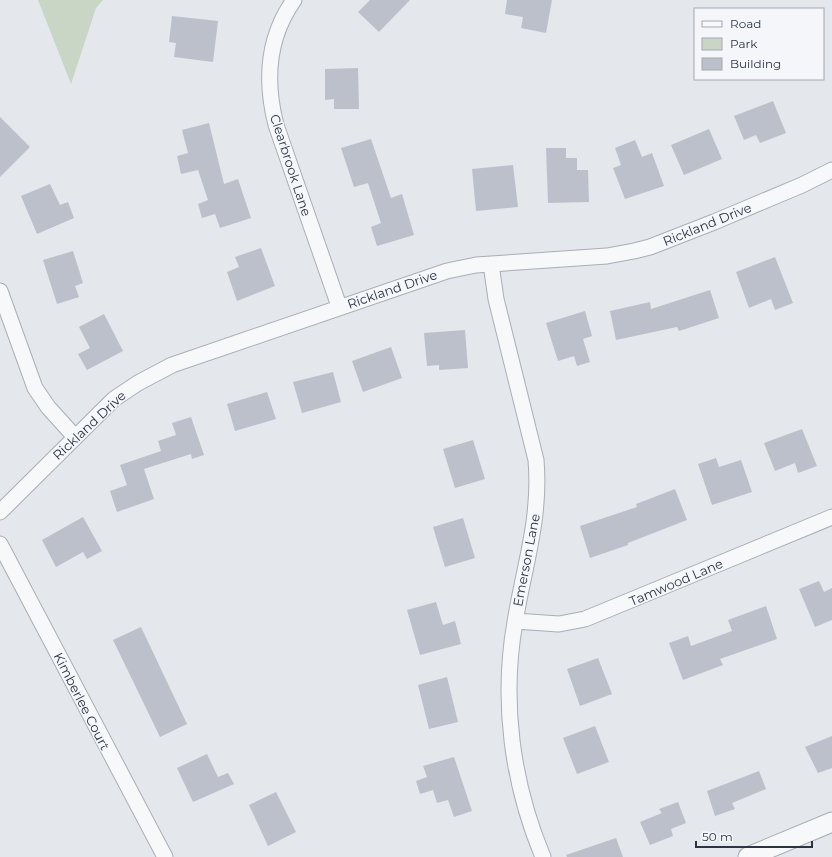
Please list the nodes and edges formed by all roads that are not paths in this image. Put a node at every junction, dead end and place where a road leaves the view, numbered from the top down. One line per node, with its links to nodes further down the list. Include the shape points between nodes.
1 (294, 0): 5 (street, Clearbrook Lane, via 284,15 272,47 269,64 270,95 276,125)
2 (832, 170): 3 (street, Rickland Drive, via 777,196 645,248 614,255)
3 (491, 264): 5 (street, Rickland Drive, via 439,273); 10 (street, Emerson Lane, via 496,299 530,431 537,472 534,526)
4 (0, 291): 6 (street, via 35,388)
5 (339, 306): 6 (street, Rickland Drive, via 152,375 114,399)
6 (75, 437): 7 (street, Rickland Drive)
7 (0, 512)
8 (832, 517): 10 (street, Tamwood Lane, via 585,619 559,624)
9 (0, 544): 12 (street, Kimberlee Court)
10 (515, 621): 13 (street, Emerson Lane, via 509,676 512,737 520,788)
11 (832, 822): 14 (street)
12 (165, 857)
13 (543, 857)
14 (748, 857)

